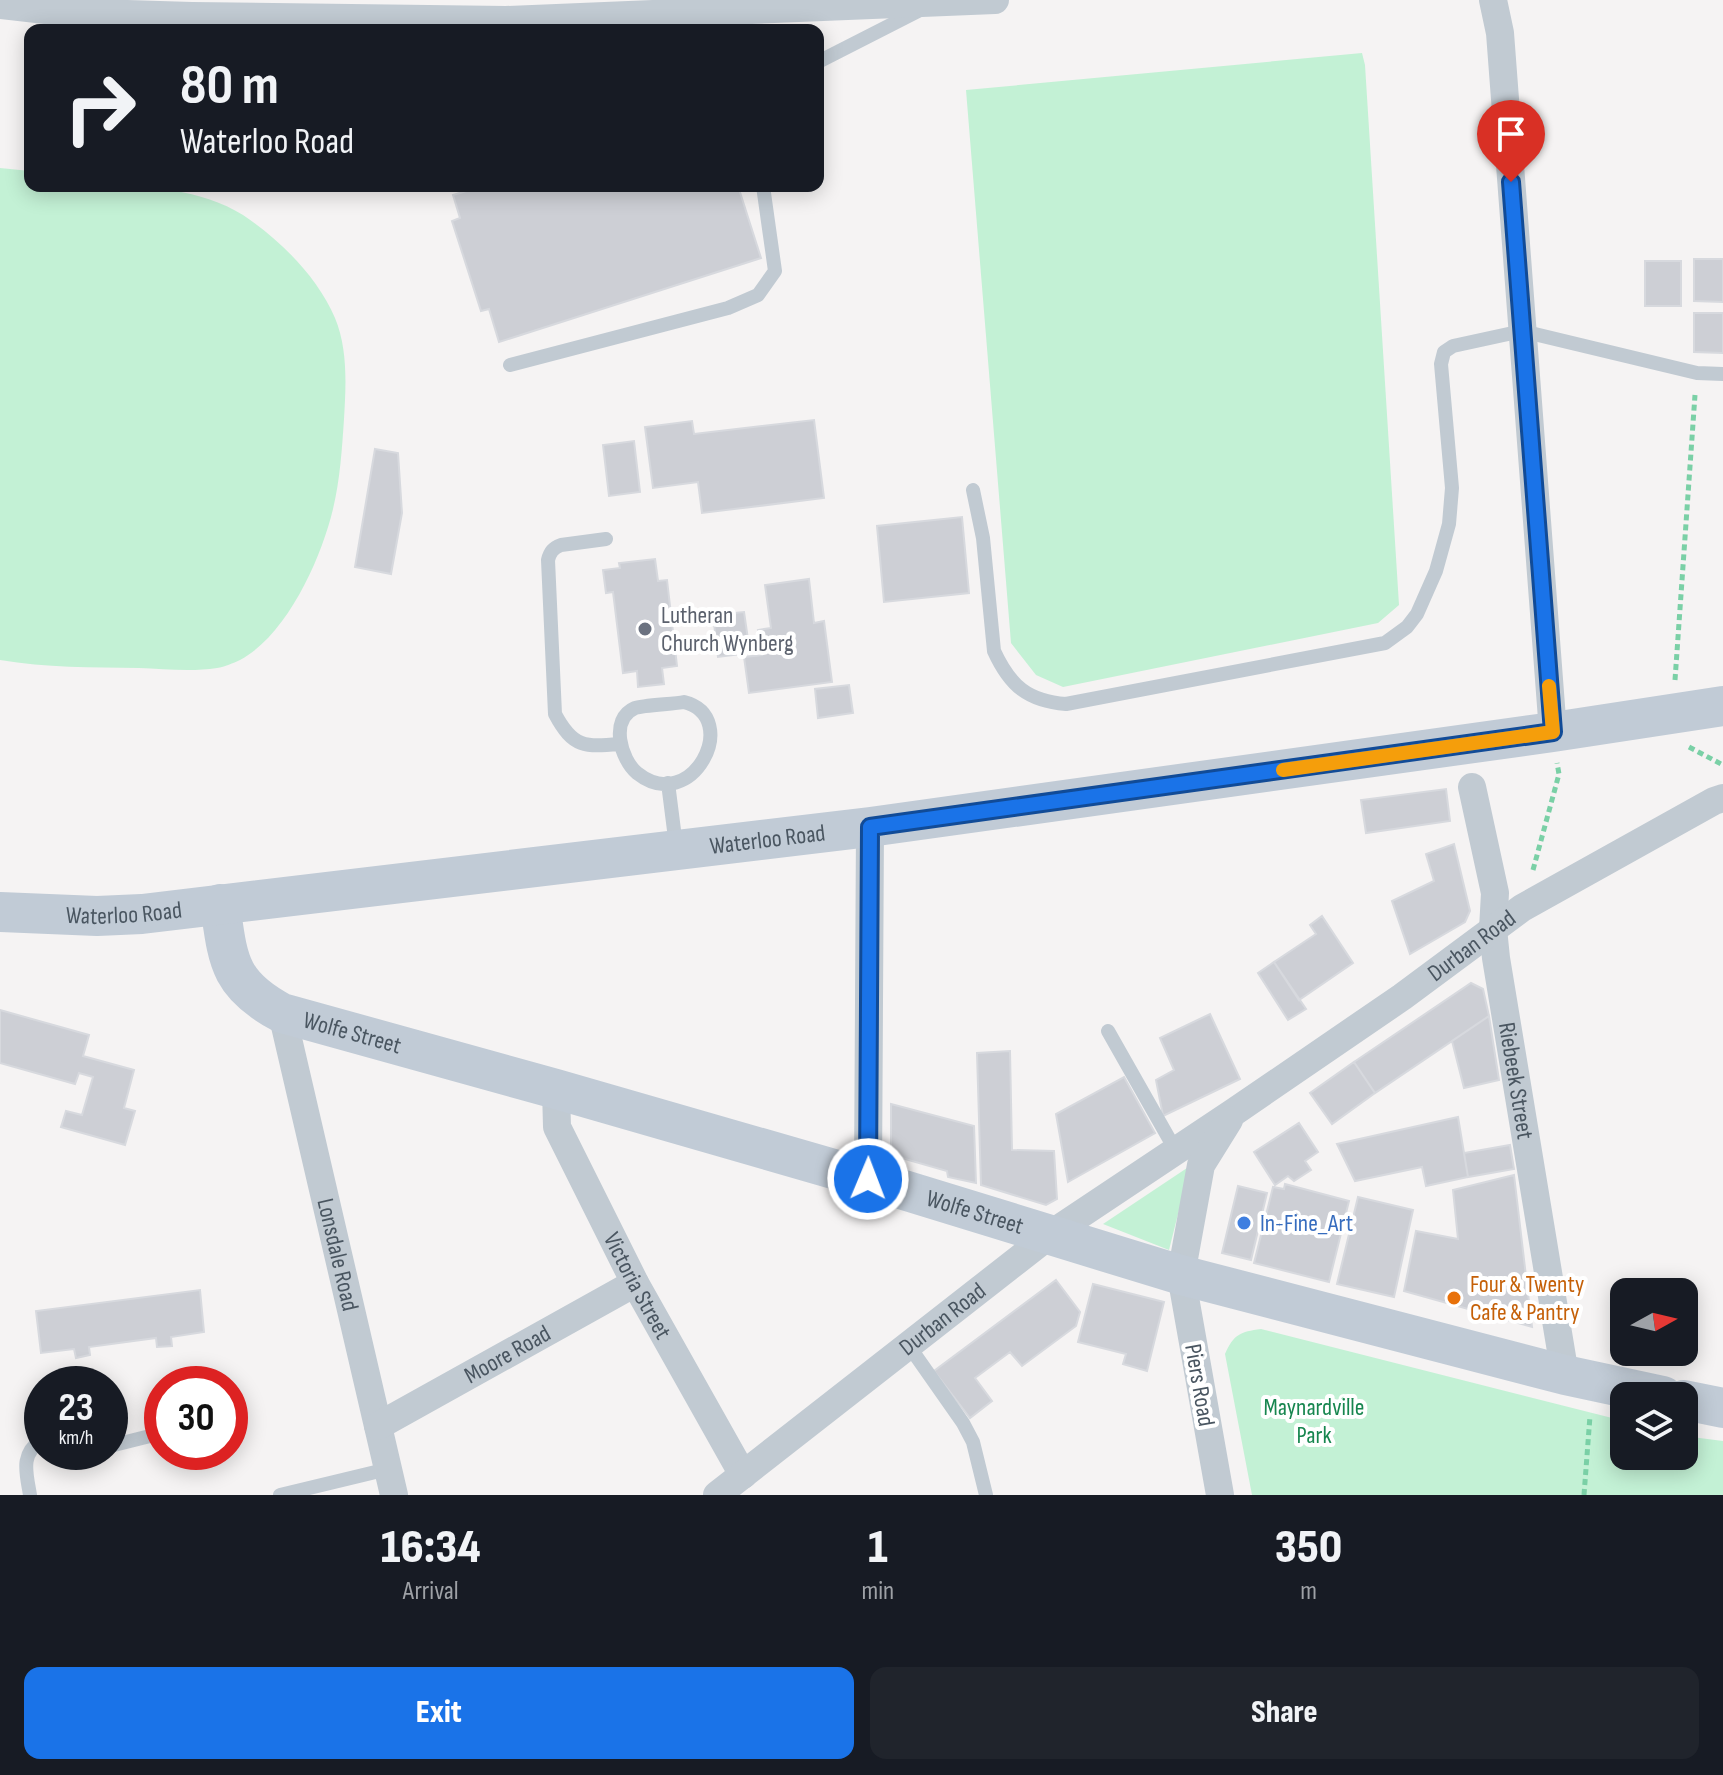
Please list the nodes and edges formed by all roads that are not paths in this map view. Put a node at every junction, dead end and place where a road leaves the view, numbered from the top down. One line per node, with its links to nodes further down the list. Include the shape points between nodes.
1 (995, 0): 3 (street)
2 (1493, 0): 9 (street, via 1500,33)
3 (935, 2): 6 (street); 7 (lane)
4 (0, 5): 5 (street, via 63,12)
5 (470, 24)
6 (523, 24)
7 (824, 59)
8 (764, 192): 10 (lane, via 775,271 758,295 728,308)
9 (1522, 331): 11 (lane, via 1697,373); 12 (lane, via 1444,352 1452,488 1449,524 1417,614 1385,643 1066,704 1037,699 1012,681 994,651); 16 (street)
10 (510, 365)
11 (1723, 374)
12 (973, 490)
13 (606, 539): 15 (lane, via 561,545 550,553 555,714 580,743)
14 (1723, 706): 16 (main road, Waterloo Road)
15 (620, 744): 17 (lane, via 642,777); 17 (lane, via 624,719 634,708 684,702 702,711 710,737 703,763 681,781)
16 (1555, 745): 20 (main road, Waterloo Road)
17 (668, 783): 21 (lane)
18 (1472, 787): 24 (street, Riebeek Street, via 1495,893)
19 (1723, 798): 24 (street, Durban Road)
20 (870, 827): 21 (main road, Waterloo Road); 31 (street)
21 (676, 850): 22 (main road, Waterloo Road)
22 (220, 904): 23 (main road, Waterloo Road, via 127,915); 25 (main road, Wolfe Street, via 226,946 240,981)
23 (0, 912)
24 (1493, 929): 28 (street, Durban Road); 36 (street, Riebeek Street)
25 (282, 1013): 27 (main road, Wolfe Street); 40 (street, Lonsdale Road)
26 (1108, 1031): 29 (lane)
27 (556, 1089): 31 (main road, Wolfe Street); 34 (street, Victoria Street, via 557,1127)
28 (1234, 1112): 29 (street, Durban Road); 30 (street, Durban Road)
29 (1176, 1151): 30 (street, via 1190,1149); 32 (street, Durban Road)
30 (1201, 1165): 33 (street, Durban Road)
31 (868, 1179): 32 (main road, Wolfe Street)
32 (1051, 1234): 33 (main road, Wolfe Street); 35 (street, Durban Road)
33 (1181, 1275): 36 (main road, Wolfe Street); 48 (street, Piers Road)
34 (635, 1283): 40 (street, Moore Road); 42 (street, Victoria Street)
35 (909, 1346): 42 (street, Durban Road); 47 (lane, via 973,1442)
36 (1578, 1390): 37 (main road, Wolfe Street)
37 (1610, 1392)
38 (1698, 1403): 39 (main road)
39 (1723, 1408)
40 (378, 1426): 43 (street, Lonsdale Road)
41 (27, 1470): 44 (lane)
42 (743, 1475): 46 (street, Durban Road)
43 (391, 1482): 45 (lane)
44 (30, 1495)
45 (280, 1495)
46 (717, 1495)
47 (986, 1495)
48 (1220, 1495)

